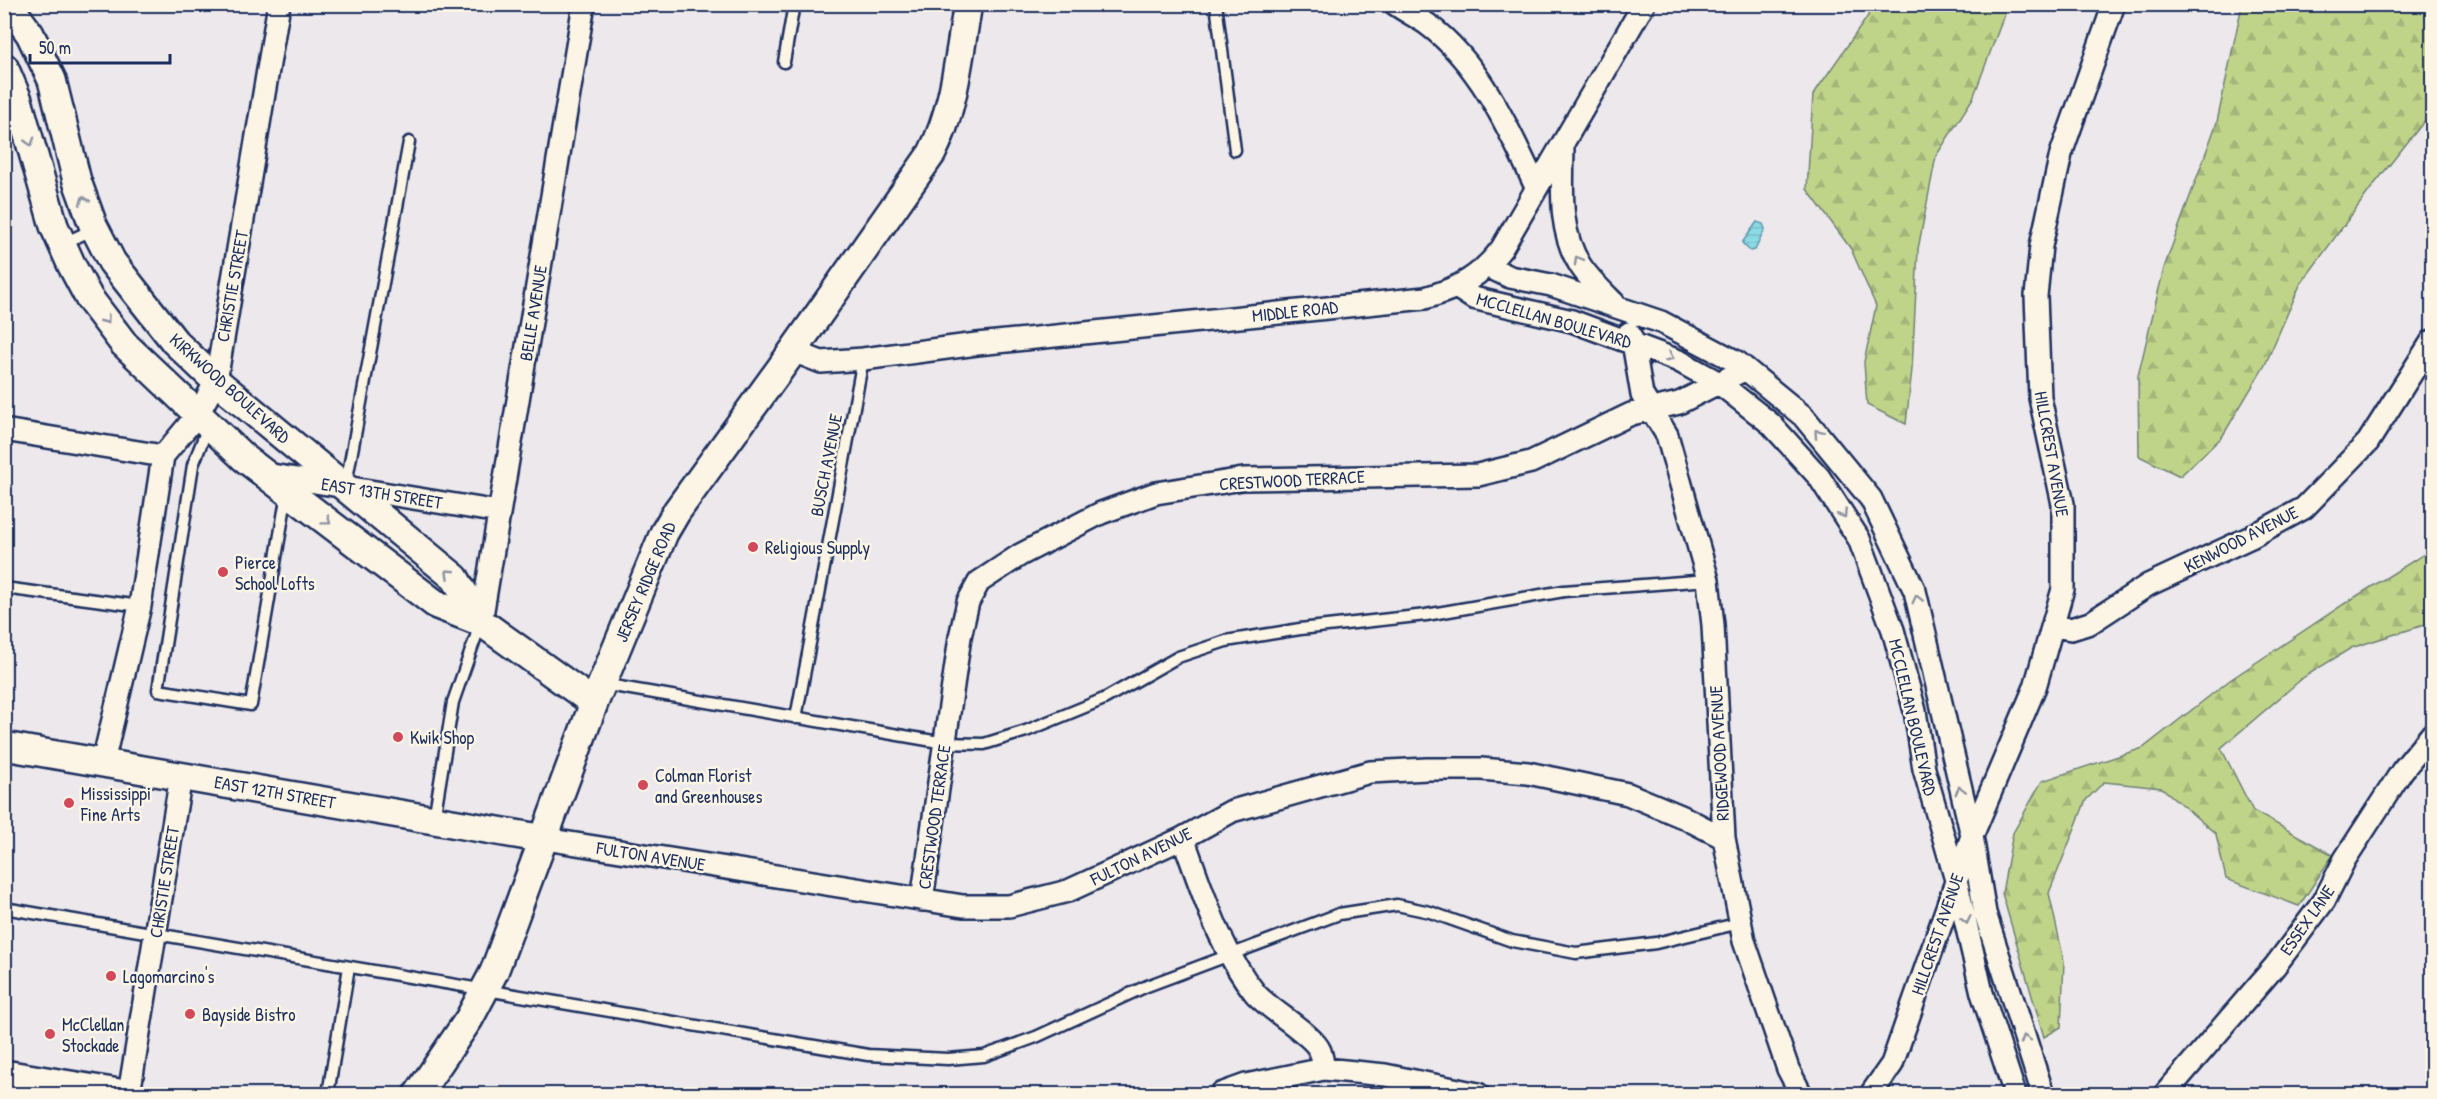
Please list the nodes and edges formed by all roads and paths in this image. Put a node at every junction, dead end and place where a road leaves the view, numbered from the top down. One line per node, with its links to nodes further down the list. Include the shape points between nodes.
1 (8, 4): 16 (street, KIRKWOOD BOULEVARD, one-way to 1, via 77,181 52,80 30,34)
2 (279, 4): 26 (street, CHRISTIE STREET)
3 (584, 4): 35 (street, BELLE AVENUE)
4 (794, 4): 10 (lane)
5 (968, 4): 23 (street, JERSEY RIDGE ROAD, via 949,106 932,153)
6 (1215, 4): 14 (lane)
7 (1395, 4): 15 (street, via 1428,24 1461,56 1495,103)
8 (1644, 4): 12 (street, MIDDLE ROAD)
9 (2114, 4): 40 (street, HILLCREST AVENUE, via 2061,154 2041,246 2036,296 2040,398 2063,504 2063,589)
10 (784, 62)
11 (4, 67): 17 (street, KIRKWOOD BOULEVARD, one-way to 17, via 18,100)
12 (1563, 140): 15 (street, MIDDLE ROAD); 20 (street, MCCLELLAN BOULEVARD, one-way to 12, via 1580,266 1569,244 1563,221)
13 (409, 142): 33 (lane)
14 (1235, 150)
15 (1536, 187): 18 (street, MIDDLE ROAD, via 1503,248)
16 (95, 229): 17 (lane); 26 (street, KIRKWOOD BOULEVARD, via 112,262 175,342)
17 (62, 244): 29 (street, KIRKWOOD BOULEVARD, one-way to 29, via 89,298 124,344)
18 (1487, 266): 19 (street, MIDDLE ROAD); 20 (street, MCCLELLAN BOULEVARD, via 1510,277)
19 (1456, 287): 22 (street, MCCLELLAN BOULEVARD, via 1473,298 1572,321); 24 (street, MIDDLE ROAD, via 1425,298)
20 (1615, 304): 22 (street, RIDGEWOOD AVENUE); 25 (street, MCCLELLAN BOULEVARD, via 1661,322)
21 (2433, 340): 40 (street, KENWOOD AVENUE, via 2368,442 2304,507 2148,585 2090,623 2071,629)
22 (1633, 342): 27 (street, MCCLELLAN BOULEVARD, one-way to 27); 28 (street, RIDGEWOOD AVENUE, via 1642,395)
23 (793, 351): 24 (street, MIDDLE ROAD, via 821,362); 41 (street, JERSEY RIDGE ROAD, via 668,526)
24 (863, 359): 42 (lane, BUSCH AVENUE)
25 (1746, 369): 27 (street); 49 (street, MCCLELLAN BOULEVARD, one-way to 25, via 1915,591 1871,500 1803,416)
26 (216, 381): 29 (street, CHRISTIE STREET); 33 (street, KIRKWOOD BOULEVARD)
27 (1719, 383): 28 (street, via 1679,404); 53 (street, MCCLELLAN BOULEVARD, one-way to 53, via 1771,424 1796,450 1819,477 1859,539 1893,630 1915,711 1927,779)
28 (1651, 410): 36 (street, RIDGEWOOD AVENUE, via 1666,435); 44 (street, CRESTWOOD TERRACE, via 1631,414 1531,462 1478,475 1243,479 1156,493 1101,513 1020,555 979,582 968,602 960,637)
29 (203, 419): 31 (street, CHRISTIE STREET); 32 (street, KIRKWOOD BOULEVARD); 34 (lane, via 158,690 251,705)
30 (4, 430): 31 (street)
31 (164, 456): 38 (street, CHRISTIE STREET)
32 (265, 474): 33 (street, EAST 13TH STREET); 34 (street, KIRKWOOD BOULEVARD)
33 (345, 486): 35 (street, EAST 13TH STREET); 39 (street, KIRKWOOD BOULEVARD, one-way to 33, via 455,578)
34 (287, 491): 39 (street, KIRKWOOD BOULEVARD, one-way to 39, via 437,605)
35 (500, 512): 39 (street, BELLE AVENUE)
36 (1708, 580): 44 (lane, via 1564,591 1426,615 1226,640 1178,657 1104,699 1026,730 984,744); 51 (street, RIDGEWOOD AVENUE)
37 (4, 588): 38 (lane)
38 (140, 606): 46 (street, CHRISTIE STREET)
39 (481, 622): 41 (street, KIRKWOOD BOULEVARD); 48 (lane, via 453,702)
40 (2054, 626): 49 (street, HILLCREST AVENUE, via 2035,687)
41 (598, 694): 42 (lane); 52 (street, JERSEY RIDGE ROAD)
42 (796, 718): 44 (lane)
43 (2433, 734): 72 (street, ESSEX LANE, via 2402,771 2345,859 2324,901 2275,966)
44 (945, 743): 54 (street, CRESTWOOD TERRACE)
45 (4, 746): 46 (street, EAST 12TH STREET)
46 (103, 762): 47 (street, EAST 12TH STREET)
47 (181, 776): 48 (street, EAST 12TH STREET); 57 (street, CHRISTIE STREET)
48 (434, 820): 52 (street, EAST 12TH STREET)
49 (1972, 836): 53 (street, HILLCREST AVENUE); 71 (street, MCCLELLAN BOULEVARD, one-way to 49, via 1985,913)
50 (1183, 838): 51 (street, FULTON AVENUE, via 1232,811 1370,772 1438,769 1528,773 1628,794); 54 (street, FULTON AVENUE, via 1068,891 1008,906 963,906); 58 (street)
51 (1724, 838): 56 (street, RIDGEWOOD AVENUE)
52 (545, 839): 54 (street, FULTON AVENUE); 60 (street, JERSEY RIDGE ROAD)
53 (1956, 880): 69 (street, HILLCREST AVENUE, via 1892,1064); 70 (street, MCCLELLAN BOULEVARD, one-way to 70, via 1982,993)
54 (922, 900)
55 (4, 909): 57 (lane)
56 (1740, 923): 58 (lane, via 1656,943 1576,953 1512,941 1430,912 1397,905 1339,914); 68 (street, RIDGEWOOD AVENUE, via 1788,1069)
57 (156, 934): 59 (lane); 63 (street, CHRISTIE STREET)
58 (1230, 953): 60 (lane, via 1036,1037 984,1056 948,1059 868,1056); 61 (street, via 1255,993 1319,1050)
59 (349, 967): 60 (lane); 64 (lane)
60 (484, 990): 65 (street, JERSEY RIDGE ROAD)
61 (1324, 1069): 66 (street, via 1246,1085); 67 (street, via 1385,1075)
62 (4, 1074): 63 (street)
63 (127, 1095)
64 (328, 1095)
65 (418, 1095)
66 (1221, 1095)
67 (1478, 1095)
68 (1801, 1095)
69 (1871, 1095)
70 (2015, 1095)
71 (2043, 1095)
72 (2165, 1095)

